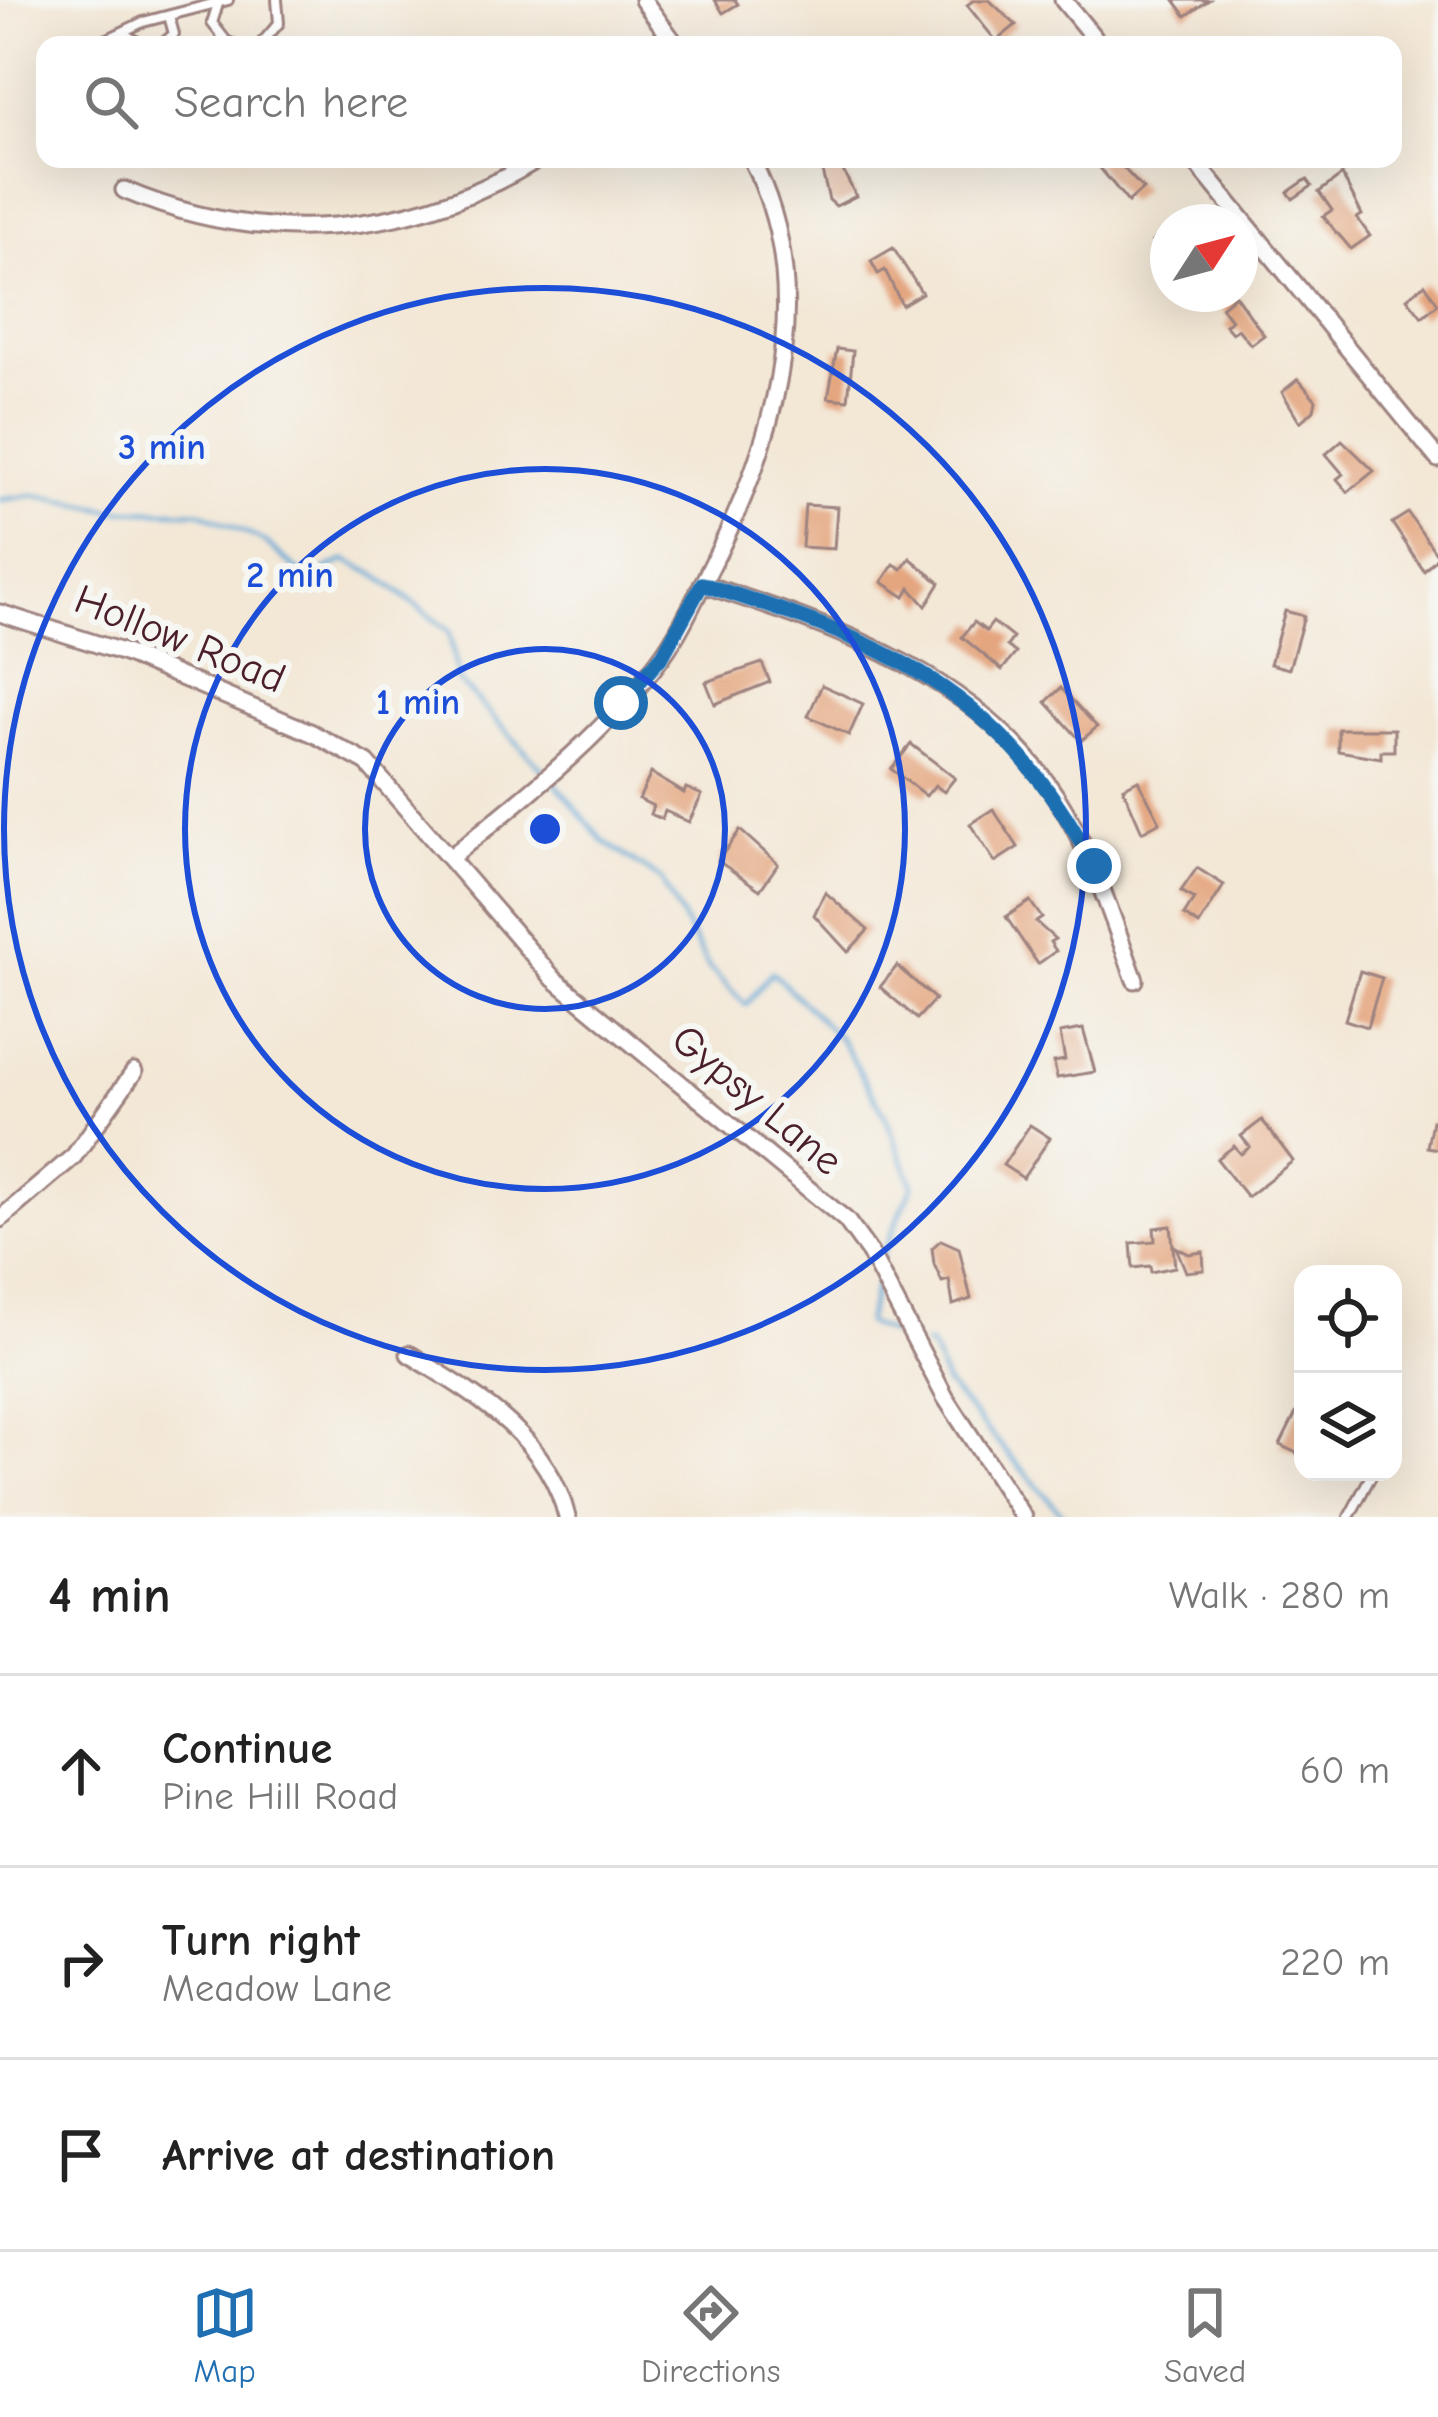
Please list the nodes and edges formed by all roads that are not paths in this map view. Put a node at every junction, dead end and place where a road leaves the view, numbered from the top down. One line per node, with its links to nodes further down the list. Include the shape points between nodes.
1 (277, 0): 11 (lane, via 279,22)
2 (644, 0): 12 (street)
3 (1063, 0): 13 (street)
4 (223, 2): 5 (lane); 10 (lane, via 212,23)
5 (170, 16): 6 (lane); 9 (lane)
6 (125, 34): 7 (lane); 8 (lane)
7 (120, 36)
8 (128, 36)
9 (172, 36)
10 (222, 36)
11 (267, 36)
12 (670, 36)
13 (1093, 36)
14 (520, 168): 17 (street, via 440,207 356,226 226,222)
15 (755, 168): 19 (street, via 777,212 785,333 772,415 742,507)
16 (1200, 168): 18 (street)
17 (124, 190)
18 (1438, 459)
19 (702, 584): 22 (street, via 663,655 577,752); 23 (street, via 823,622 909,662 968,704 1063,807)
20 (0, 614): 21 (street, Hollow Road, via 124,652 312,733)
21 (388, 782): 22 (street, Gypsy Lane)
22 (452, 856): 29 (street, Gypsy Lane, via 554,979 846,1220)
23 (1135, 980)
24 (134, 1072): 25 (street, via 74,1156)
25 (0, 1219)
26 (409, 1354): 28 (street, via 497,1408 536,1452)
27 (1368, 1481): 30 (lane)
28 (567, 1517)
29 (1023, 1517)
30 (1349, 1517)

